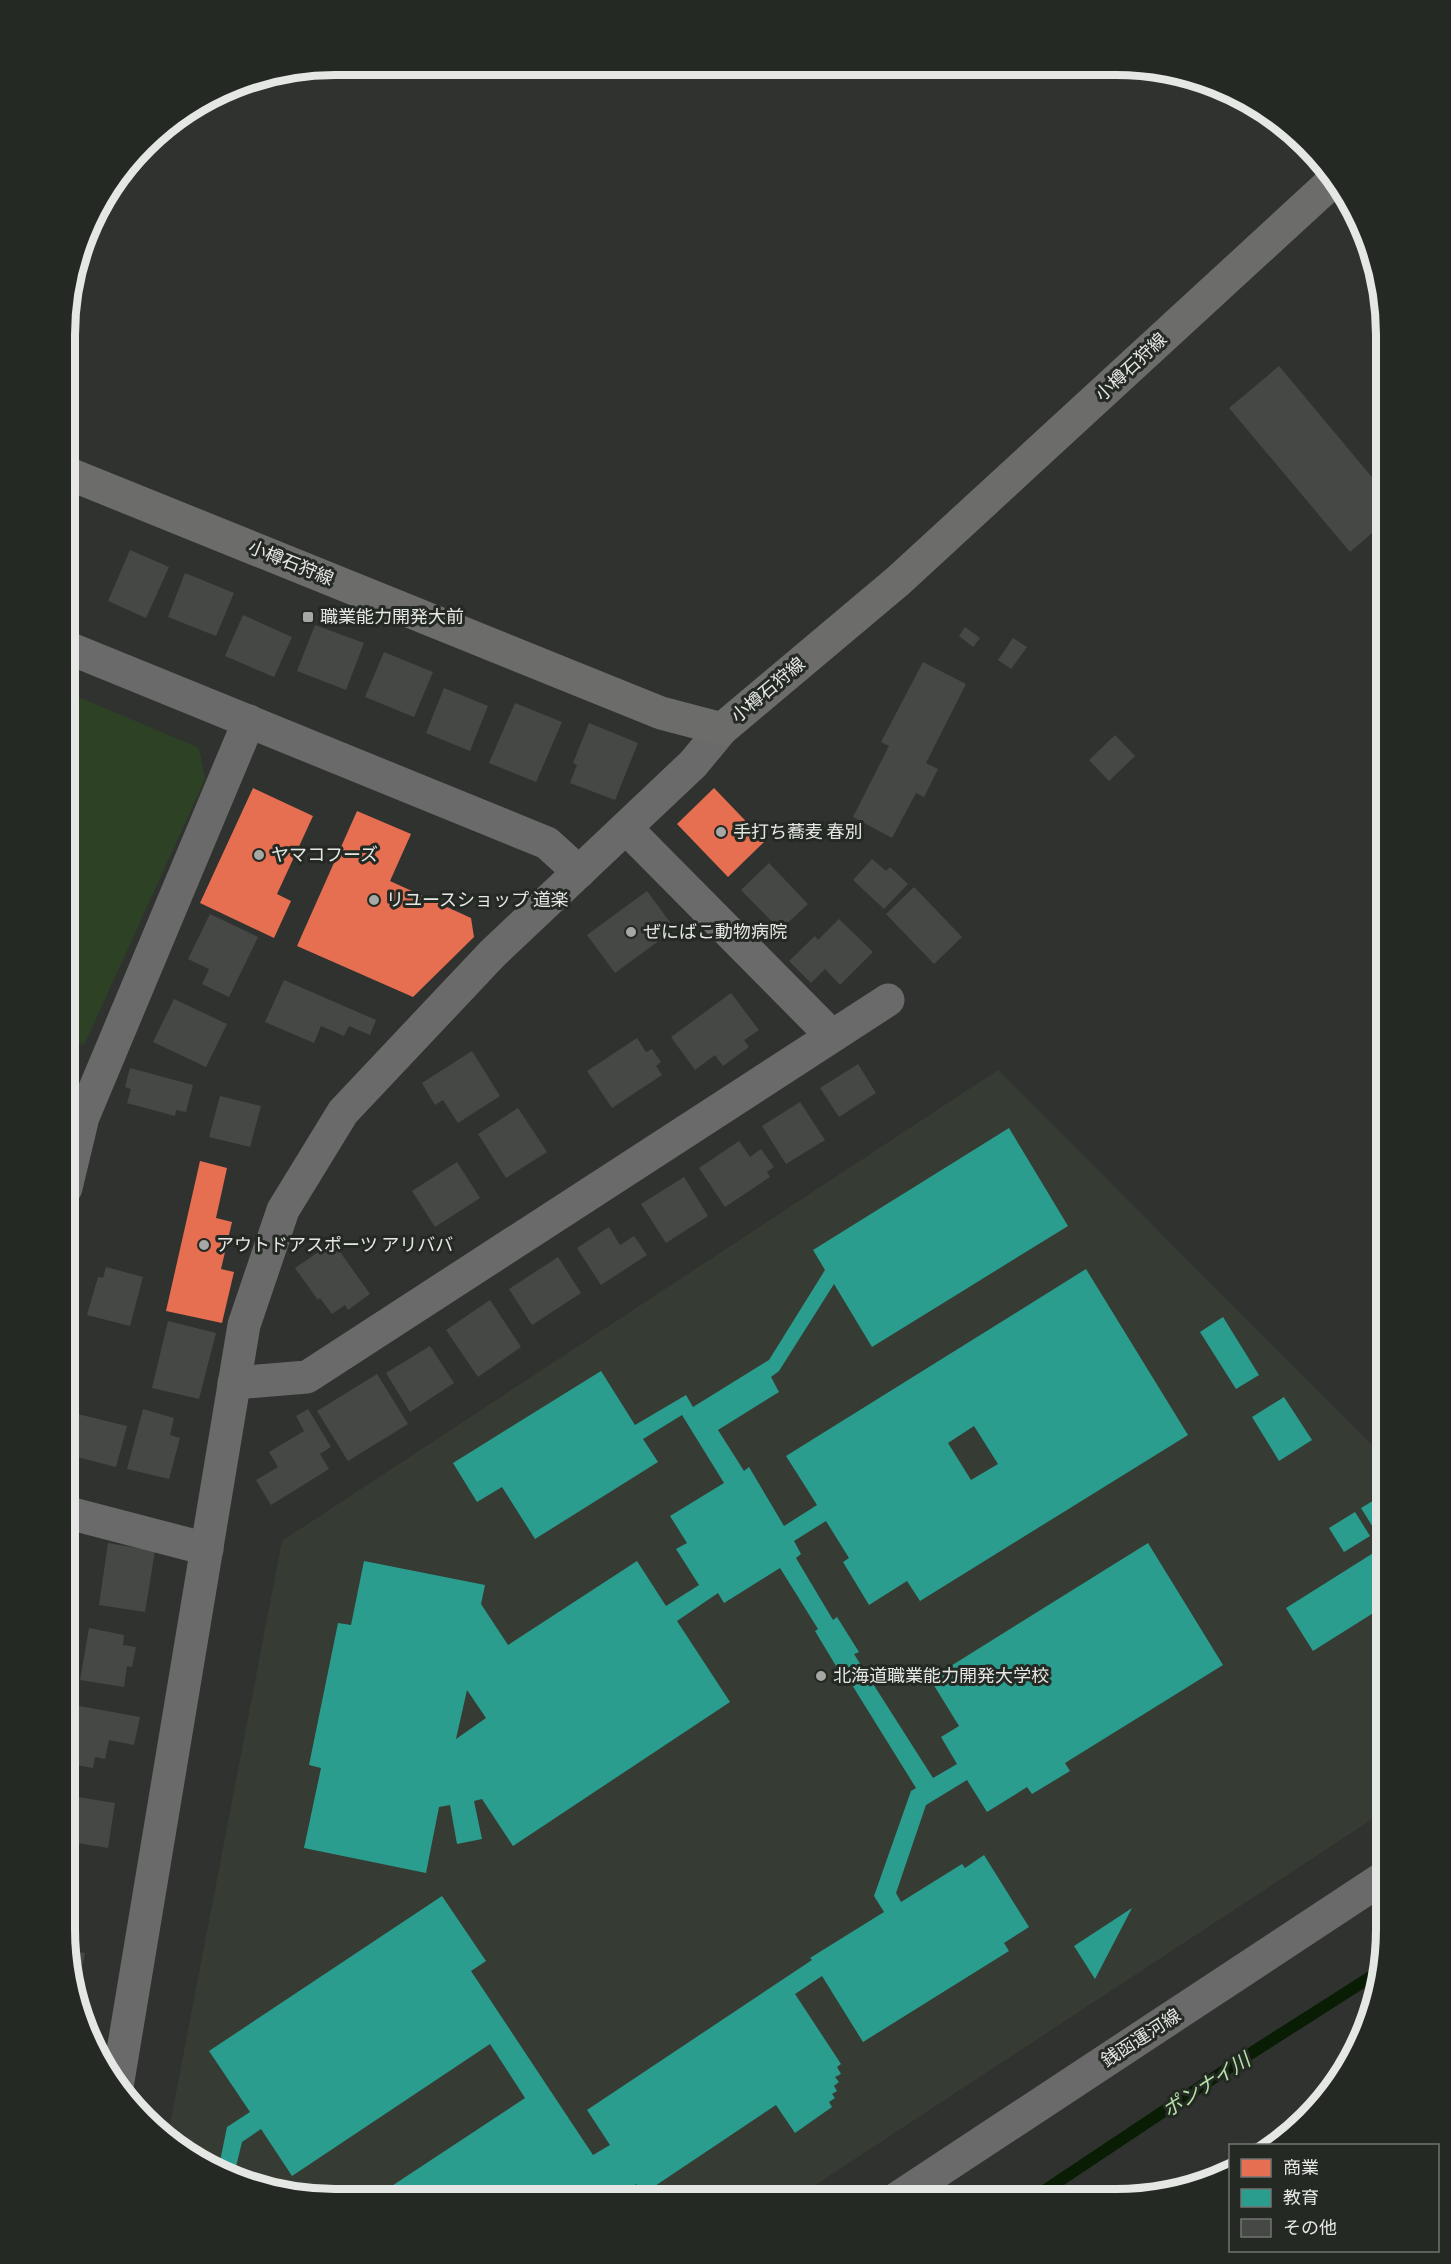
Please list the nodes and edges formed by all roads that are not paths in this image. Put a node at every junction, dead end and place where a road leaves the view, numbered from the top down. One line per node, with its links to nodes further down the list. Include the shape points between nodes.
1 (1328, 185): 5 (main road, 小樽石狩線, via 898,581)
2 (75, 476): 5 (main road, 小樽石狩線, via 651,709)
3 (75, 651): 4 (street)
4 (249, 722): 7 (street, via 547,843); 10 (street, via 83,1117)
5 (722, 729): 6 (street, via 693,764)
6 (626, 828): 7 (street); 9 (street)
7 (579, 872): 11 (street, via 492,954 343,1112 283,1210 244,1325)
8 (888, 1000): 9 (street)
9 (832, 1036): 11 (street, via 308,1377)
10 (75, 1150)
11 (234, 1383): 13 (street)
12 (75, 1515): 13 (street)
13 (207, 1549): 15 (street)
14 (1376, 1883): 16 (street, 銭函運河線)
15 (119, 2073)
16 (911, 2189)

